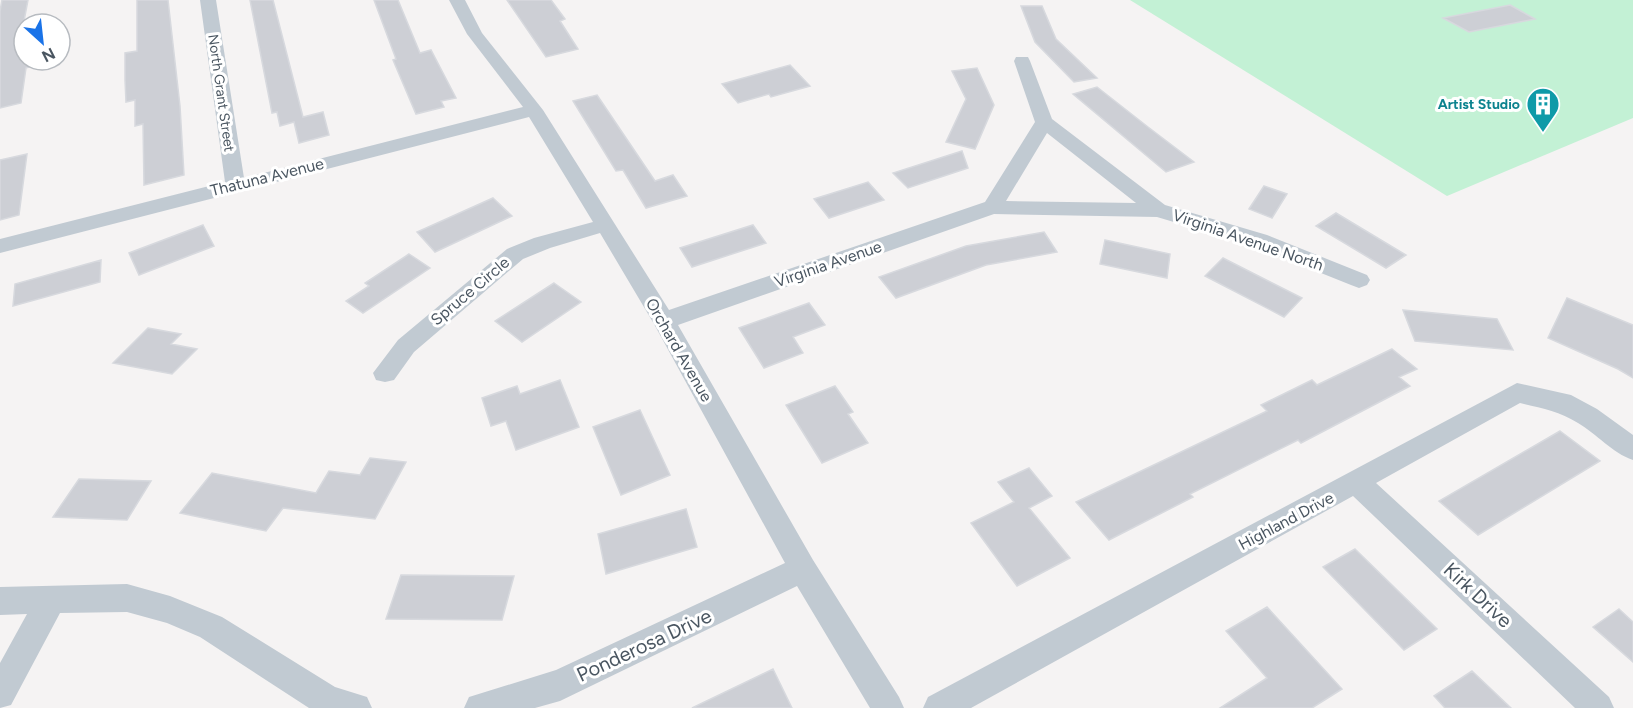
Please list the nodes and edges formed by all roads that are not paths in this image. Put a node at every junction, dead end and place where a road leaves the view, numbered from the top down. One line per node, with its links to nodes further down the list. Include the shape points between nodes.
1 (208, 0): 6 (street, North Grant Street)
2 (457, 0): 4 (street, Orchard Avenue, via 475,34)
3 (1022, 61): 5 (street)
4 (534, 110): 6 (street, Thatuna Avenue); 9 (street, Orchard Avenue)
5 (1044, 122): 7 (street); 8 (street)
6 (235, 185): 10 (street, Thatuna Avenue)
7 (992, 207): 8 (street, Virginia Avenue North); 12 (street, Virginia Avenue)
8 (1158, 210): 11 (street, Virginia Avenue North, via 1259,240)
9 (605, 225): 12 (street, Orchard Avenue); 13 (street, Spruce Circle, via 515,254 406,346)
10 (0, 246)
11 (1359, 280)
12 (664, 321): 16 (street, Orchard Avenue)
13 (385, 373)
14 (1633, 449): 15 (street, Highland Drive, via 1562,402 1517,393)
15 (1357, 482): 23 (street, Highland Drive); 24 (street, Kirk Drive)
16 (803, 569): 21 (street, Ponderosa Drive, via 560,685); 22 (street, Orchard Avenue)
17 (52, 599): 18 (street); 19 (street); 20 (street, via 127,598 170,610 211,627 329,702)
18 (0, 601)
19 (0, 693)
20 (356, 708)
21 (480, 708)
22 (888, 708)
23 (939, 708)
24 (1598, 708)

